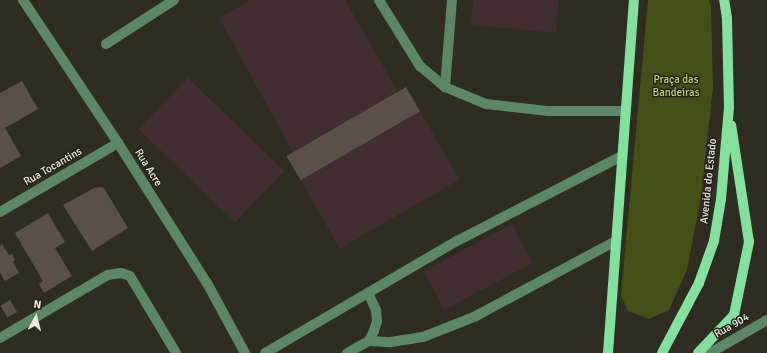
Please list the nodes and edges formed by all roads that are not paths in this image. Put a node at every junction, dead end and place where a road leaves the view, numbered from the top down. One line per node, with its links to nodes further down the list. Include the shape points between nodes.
1 (23, 0): 11 (street, Rua Acre)
2 (174, 0): 7 (street)
3 (379, 0): 8 (street, via 420,66)
4 (452, 0): 8 (street)
5 (634, 0): 10 (main road)
6 (724, 0): 9 (main road, Avenida do Estado)
7 (106, 44)
8 (445, 87): 10 (street, via 486,104 547,111)
9 (729, 108): 24 (main road, Avenida do Estado, via 721,199 714,241 699,283); 25 (main road, via 749,242 734,314)
10 (626, 111): 12 (main road)
11 (118, 143): 13 (street, Rua Tocantins); 20 (street, Rua Acre, via 207,283)
12 (622, 156): 14 (main road); 15 (street, via 457,241)
13 (0, 212)
14 (616, 241): 18 (street, via 474,317 423,337 391,342); 23 (main road)
15 (368, 293): 18 (street, via 376,310 377,321); 21 (street)
16 (767, 320): 26 (street, Rua 904)
17 (0, 338): 19 (street, via 108,275 121,273 130,276)
18 (369, 341): 22 (street)
19 (176, 353)
20 (245, 353)
21 (265, 353)
22 (347, 353)
23 (608, 353)
24 (662, 353)
25 (698, 353)
26 (710, 353)

